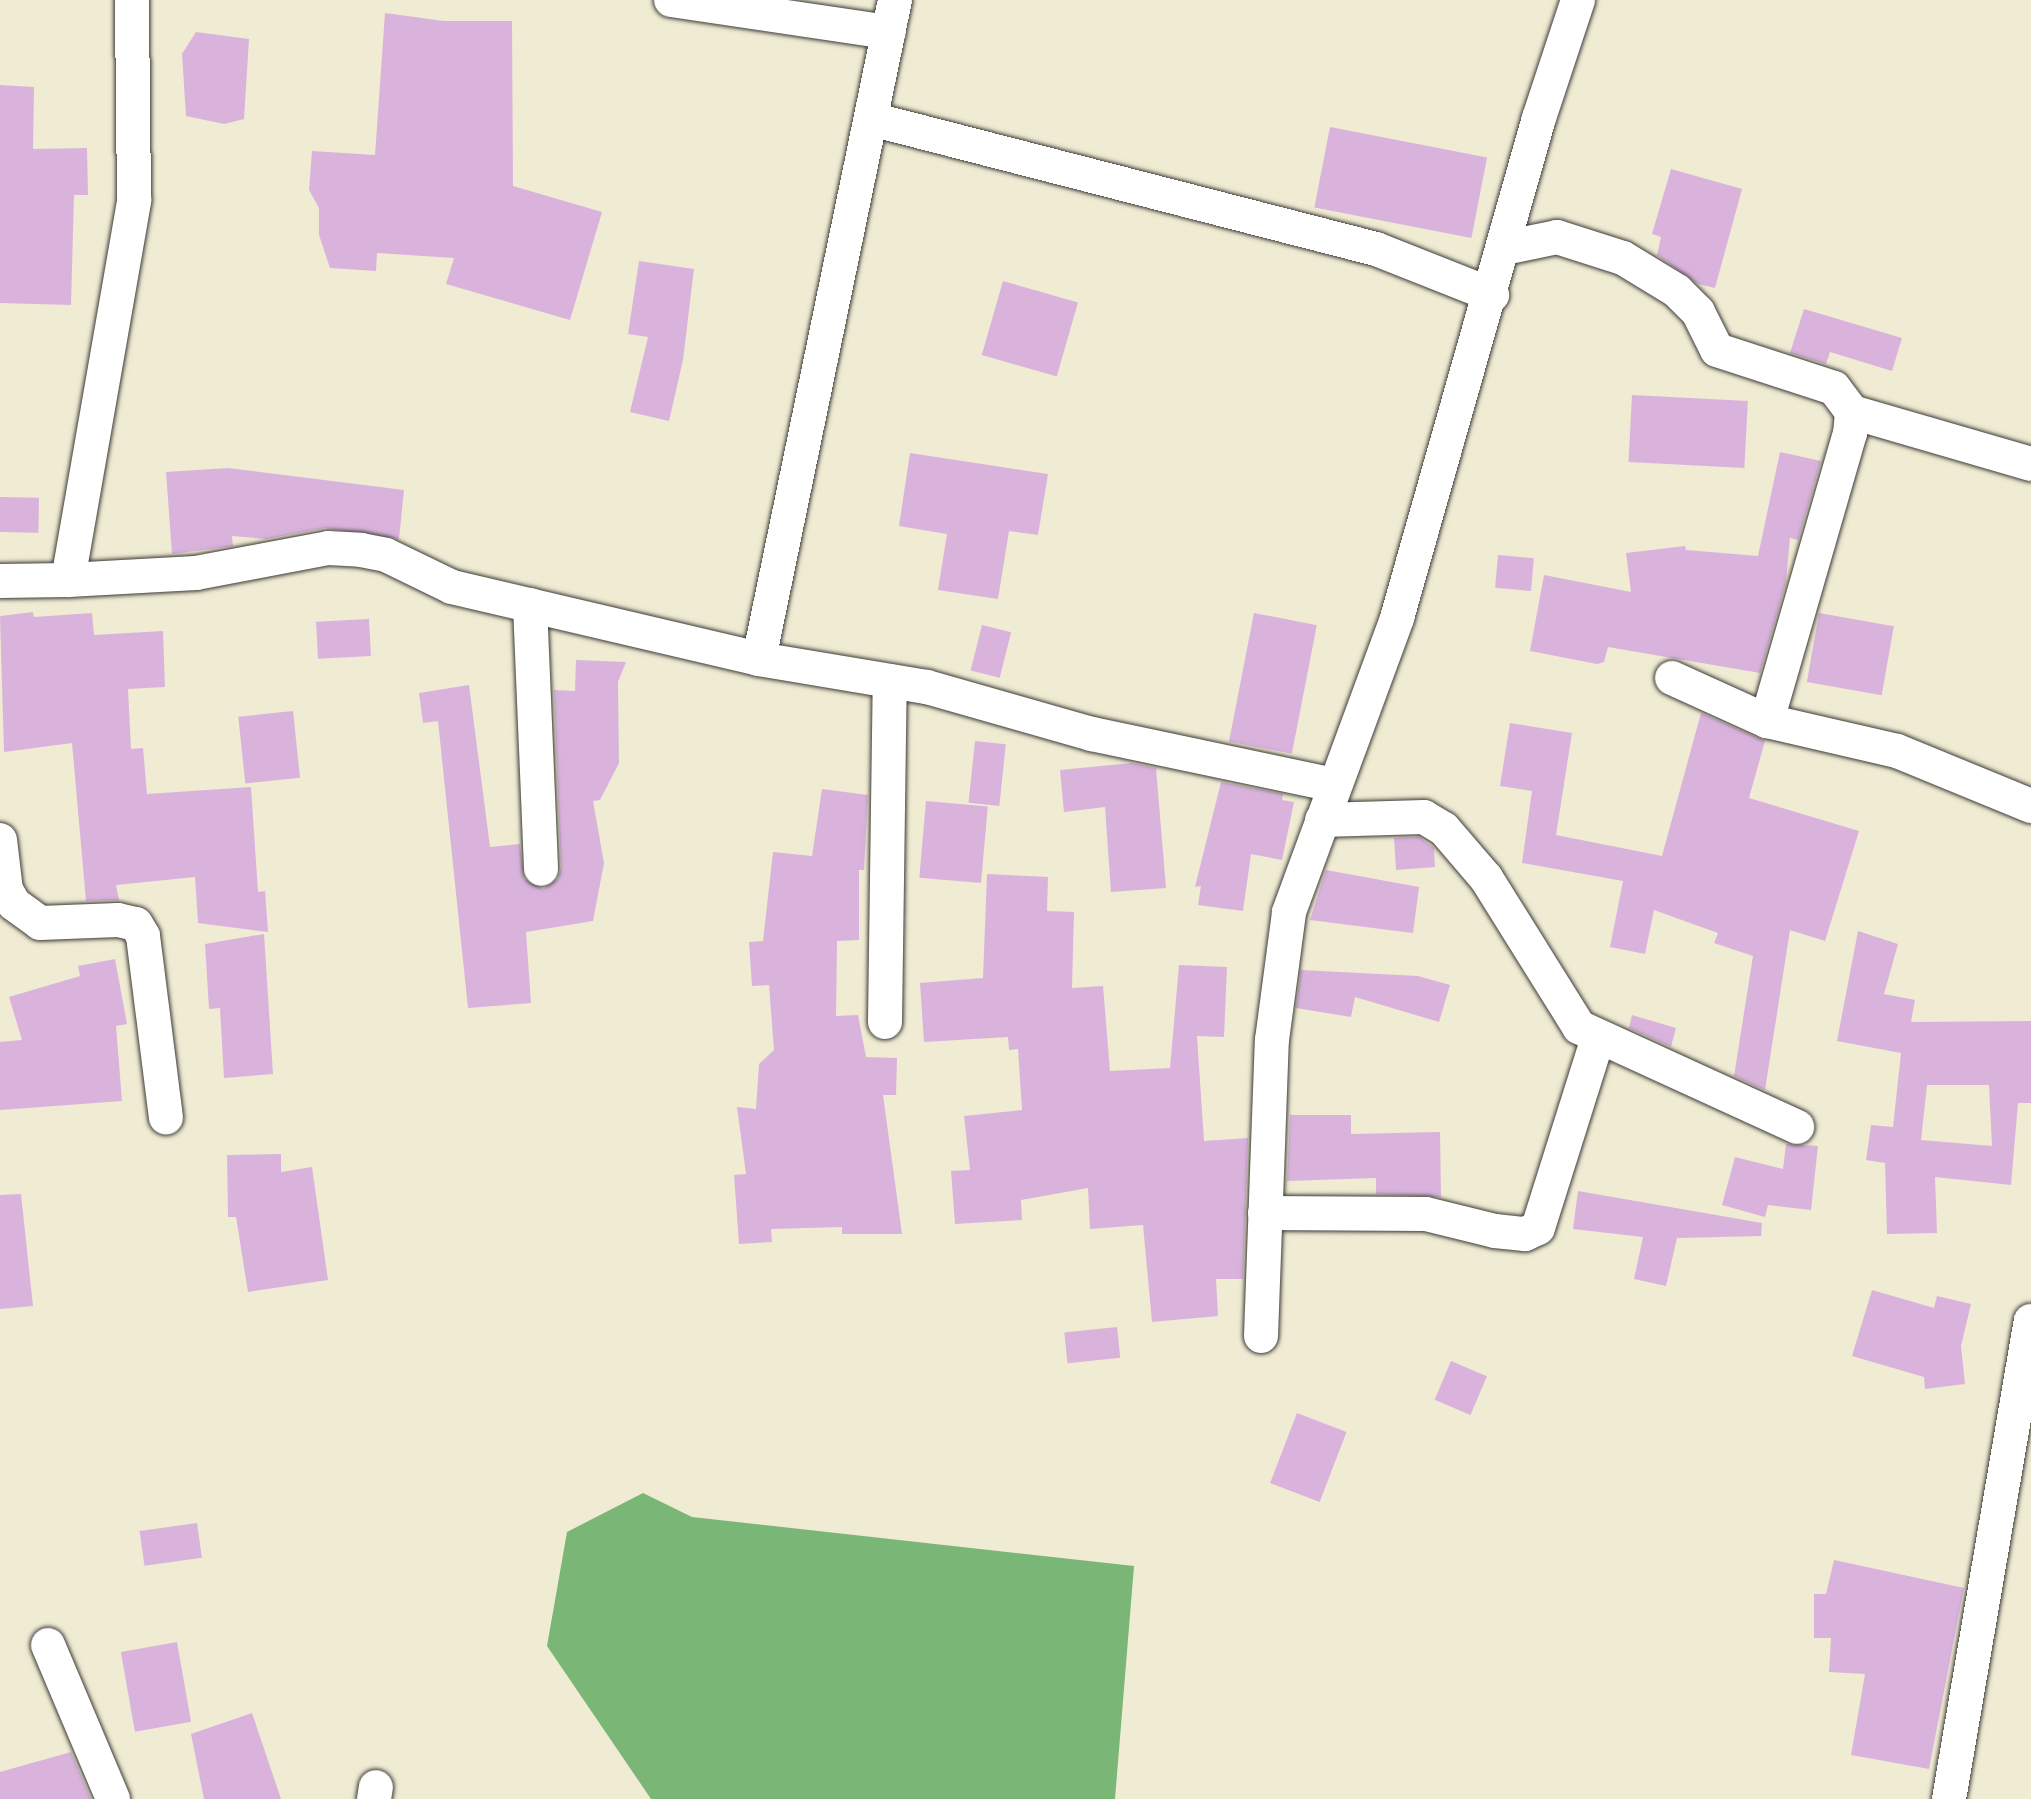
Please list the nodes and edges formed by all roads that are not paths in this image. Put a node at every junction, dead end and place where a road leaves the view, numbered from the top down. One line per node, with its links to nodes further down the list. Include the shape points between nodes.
1 (132, 0): 10 (street, via 134,200)
2 (671, 0): 4 (street)
3 (1578, 0): 6 (street)
4 (892, 16): 5 (street)
5 (871, 119): 7 (street, via 1376,249); 13 (street)
6 (1504, 248): 7 (street); 8 (street, via 1557,237 1623,258 1677,291 1698,312 1717,350 1834,388)
7 (1492, 295): 17 (street, via 1397,618)
8 (1852, 412): 9 (street); 16 (street)
9 (2031, 464)
10 (68, 580): 11 (street); 12 (street, via 196,573 328,548 386,555 452,587)
11 (0, 581)
12 (530, 605): 13 (street); 21 (street)
13 (759, 659): 15 (street)
14 (1672, 678): 16 (street)
15 (890, 681): 17 (street, via 1092,734); 22 (street)
16 (1767, 721): 18 (street, via 1897,751)
17 (1335, 785): 19 (street)
18 (2031, 806)
19 (1322, 820): 23 (street, via 1424,817 1444,829 1486,878 1579,1027); 26 (street, via 1289,912 1281,957)
20 (0, 840): 24 (street, via 6,890 14,904 40,923 136,924 143,936)
21 (541, 869)
22 (885, 1022)
23 (1598, 1038): 25 (street); 26 (street, via 1538,1228 1525,1234 1495,1231 1426,1214)
24 (166, 1118)
25 (1797, 1127)
26 (1265, 1213): 28 (street)
27 (2031, 1321): 31 (street)
28 (1261, 1336)
29 (48, 1645): 30 (street)
30 (113, 1799)
31 (1949, 1799)

